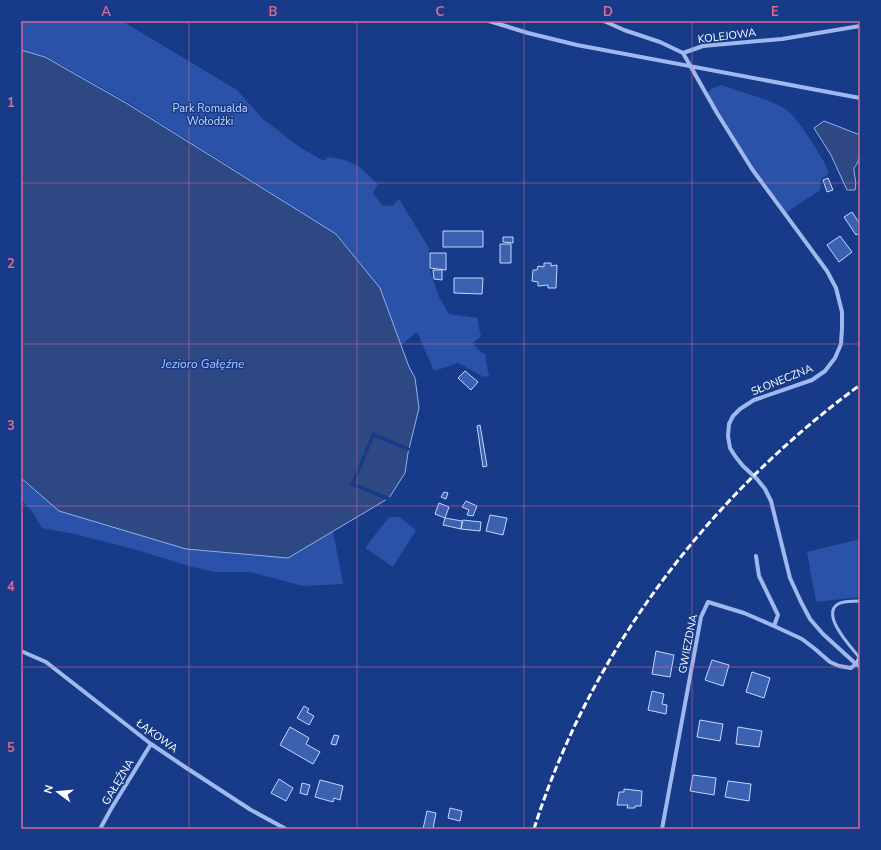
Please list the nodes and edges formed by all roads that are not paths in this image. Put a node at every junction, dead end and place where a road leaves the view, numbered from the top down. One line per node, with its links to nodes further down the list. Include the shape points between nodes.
1 (488, 21): 5 (street, via 577,45)
2 (604, 21): 4 (street)
3 (860, 26): 4 (street, KOLEJOWA, via 782,39 703,46)
4 (684, 53): 5 (street)
5 (691, 66): 6 (street); 11 (street, SŁONECZNA, via 752,169 827,270 836,288 842,312 842,328 835,358 825,371 812,380 754,400 740,409 729,424 728,436 730,448 735,456 765,489 771,501 790,578 810,619)
6 (860, 98)
7 (756, 556): 9 (street, via 759,576 778,615)
8 (860, 600): 11 (lane, via 838,604 832,614 838,631 859,657)
9 (774, 626): 11 (street, GWIEZDNA, via 802,639 834,664 850,668); 15 (street, GWIEZDNA, via 708,602 701,617)
10 (21, 651): 12 (street, ŁĄKOWA, via 46,662)
11 (858, 665)
12 (151, 744): 13 (street, GAŁĘŹNA); 14 (street, ŁĄKOWA, via 251,810)
13 (100, 829)
14 (286, 829)
15 (662, 829)

